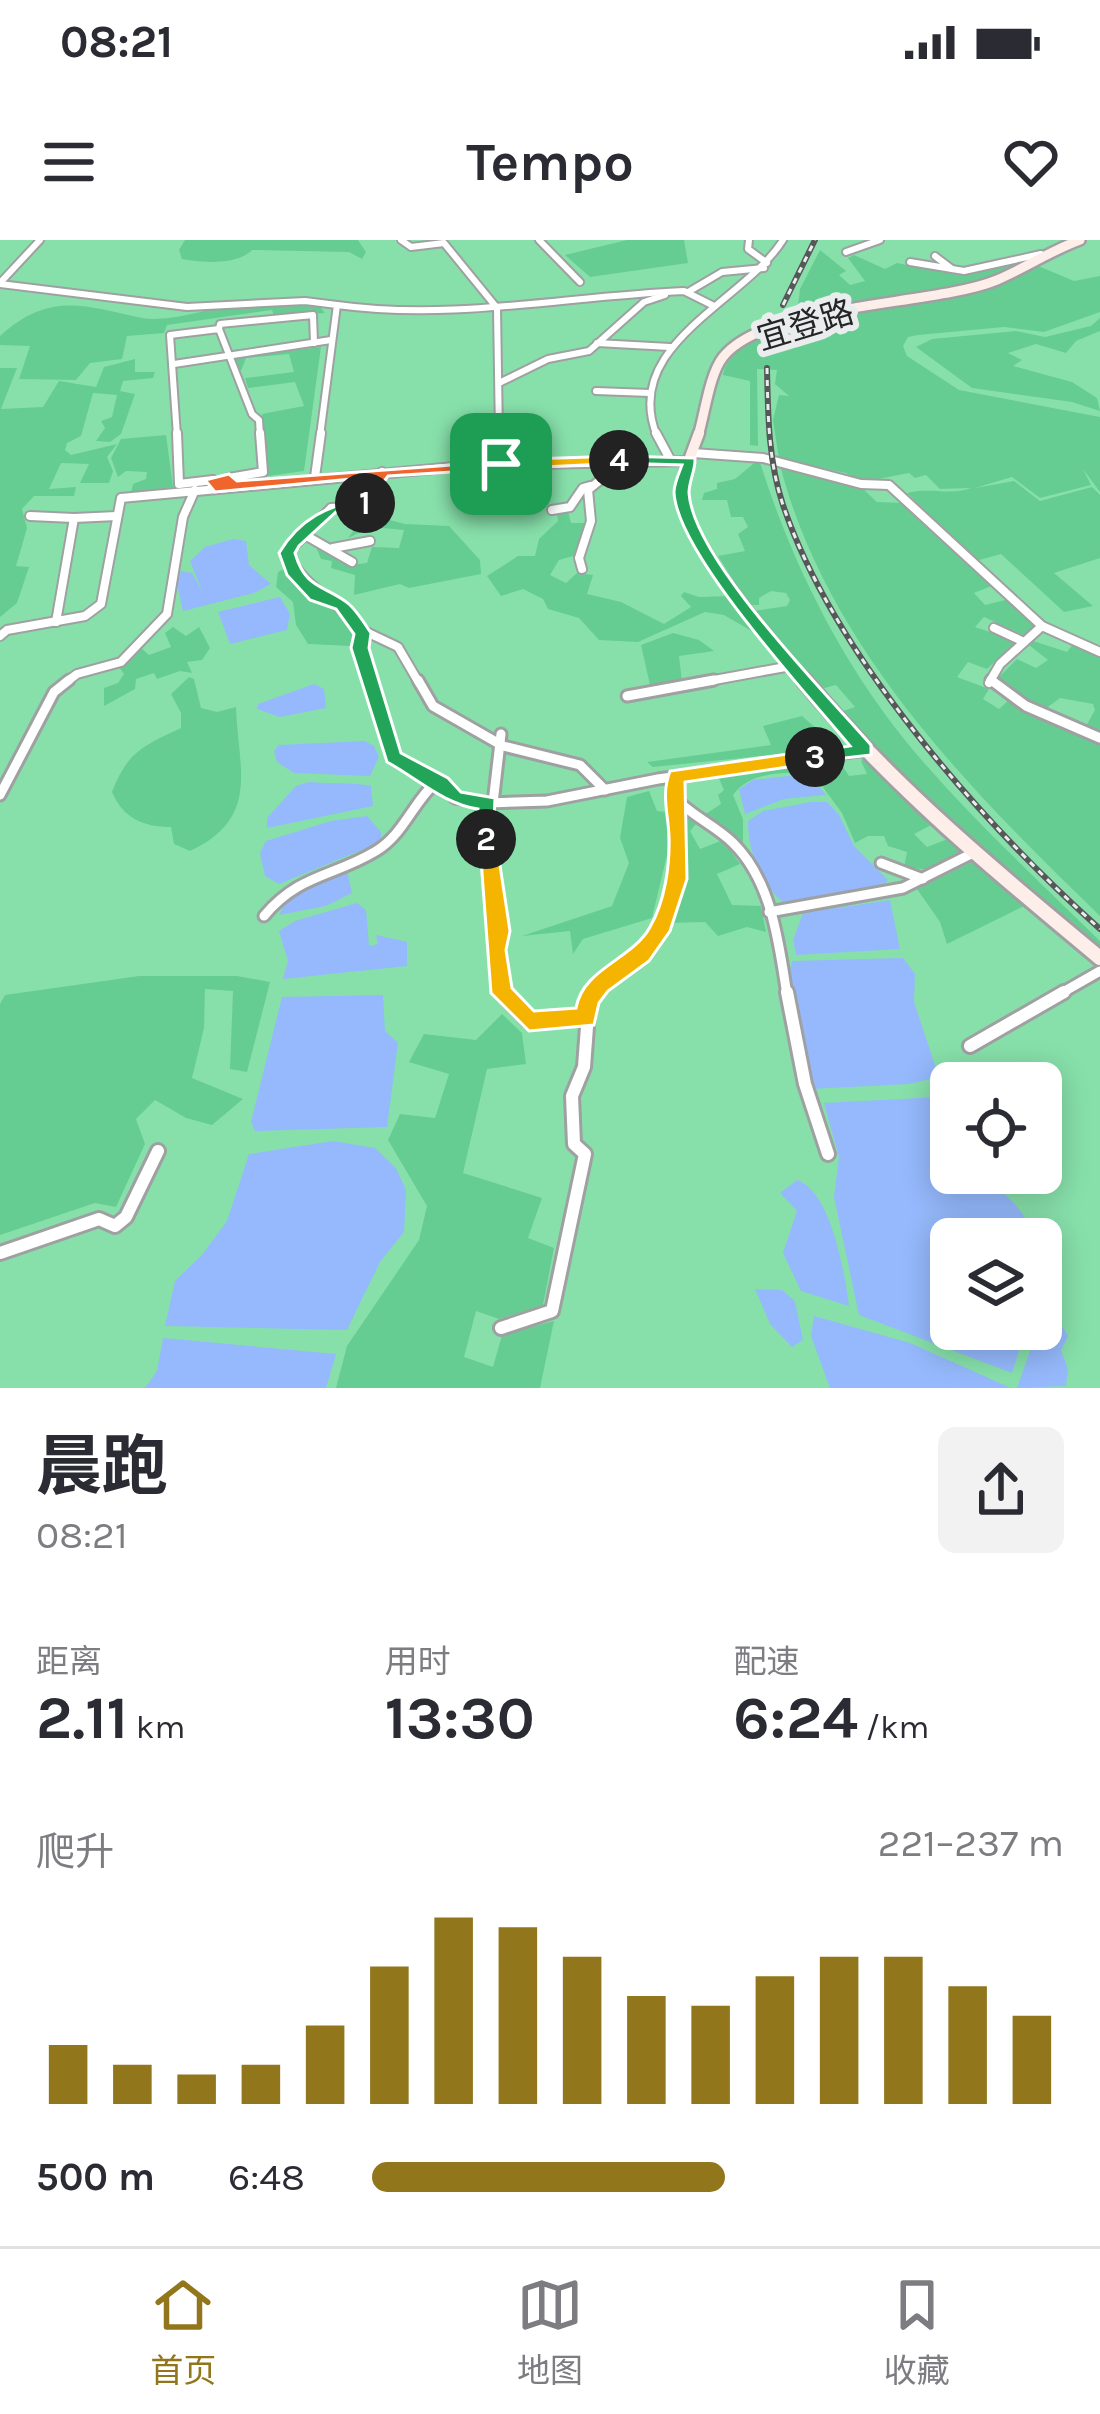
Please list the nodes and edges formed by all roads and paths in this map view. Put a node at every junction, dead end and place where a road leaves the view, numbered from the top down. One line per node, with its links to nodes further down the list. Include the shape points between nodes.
1 (42, 240): 15 (street)
2 (400, 240): 19 (street, via 411,247 444,243)
3 (539, 240): 14 (street)
4 (749, 240): 12 (street)
5 (783, 240): 12 (street)
6 (880, 240): 8 (street)
7 (1080, 240): 9 (street, 宜登路)
8 (846, 252)
9 (1041, 254): 13 (street); 30 (street, 宜登路, via 995,281 821,314 752,336 722,358)
10 (935, 256): 13 (street)
11 (910, 262): 13 (street)
12 (765, 265): 16 (street, via 705,277); 18 (street)
13 (956, 272)
14 (580, 282)
15 (0, 284): 17 (street, via 187,307)
16 (688, 292): 18 (street); 19 (street); 23 (street, via 644,302)
17 (337, 305): 19 (street, via 408,316); 21 (street)
18 (713, 306): 24 (street)
19 (497, 308): 27 (street)
20 (219, 329): 22 (street, via 313,315); 25 (street); 26 (street, via 170,335)
21 (331, 340): 22 (street); 35 (street)
22 (314, 343): 25 (street)
23 (597, 343): 24 (street); 27 (street)
24 (670, 347): 29 (street)
25 (230, 356): 26 (street); 36 (street, via 259,420 263,472)
26 (174, 364): 37 (street, via 179,484)
27 (499, 383): 33 (street)
28 (596, 391): 29 (street)
29 (650, 393): 32 (street, via 654,434)
30 (692, 457): 32 (street); 50 (street, via 763,458 889,485); 56 (street, 宜登路, via 681,490 688,519 735,597)
31 (612, 460): 32 (street); 33 (street); 38 (street)
32 (670, 460)
33 (501, 464): 34 (street)
34 (382, 472): 35 (street); 44 (street, via 362,506 331,508)
35 (315, 477): 36 (street)
36 (230, 482): 37 (street)
37 (214, 484): 39 (street)
38 (590, 486): 40 (street, via 570,507); 48 (street)
39 (195, 490): 42 (street, via 121,498); 64 (street, via 167,614 121,662 76,674 54,692)
40 (552, 510)
41 (30, 516): 43 (street)
42 (117, 516): 43 (street); 49 (street, via 100,604)
43 (74, 518): 49 (street)
44 (305, 535): 46 (street); 51 (street, via 288,548 292,571)
45 (370, 541): 46 (street)
46 (333, 548): 47 (street)
47 (352, 562)
48 (582, 569)
49 (56, 622): 53 (street)
50 (1042, 626): 54 (street); 55 (street)
51 (360, 628): 59 (street, via 398,647 433,706); 62 (street, via 393,757)
52 (994, 628): 54 (street)
53 (0, 636)
54 (1024, 642): 58 (street, via 989,683)
55 (1100, 652)
56 (791, 666): 57 (street); 60 (street, 宜登路)
57 (627, 696)
58 (1100, 738)
59 (502, 740): 63 (street, via 580,765); 66 (street)
60 (865, 750): 61 (street); 67 (street, 宜登路)
61 (677, 776): 63 (street); 65 (street)
62 (437, 781): 66 (street, via 455,798); 71 (street, via 394,837 283,889)
63 (605, 790): 66 (street)
64 (0, 795)
65 (673, 796): 70 (street, via 741,851); 74 (street, via 677,879 660,931 601,984)
66 (490, 803): 74 (street, via 486,841 502,993 529,1021)
67 (975, 852): 69 (street); 72 (street, 宜登路)
68 (880, 863): 69 (street)
69 (923, 879): 70 (street, via 843,903)
70 (769, 912): 77 (street, via 785,960 797,1054)
71 (264, 916)
72 (1100, 958)
73 (1100, 970): 75 (street)
74 (586, 1018): 79 (street, via 584,1067 572,1096 574,1144 585,1154 552,1311)
75 (970, 1046)
76 (158, 1150): 78 (street, via 115,1226 99,1219)
77 (828, 1154)
78 (0, 1253)
79 (501, 1328)

